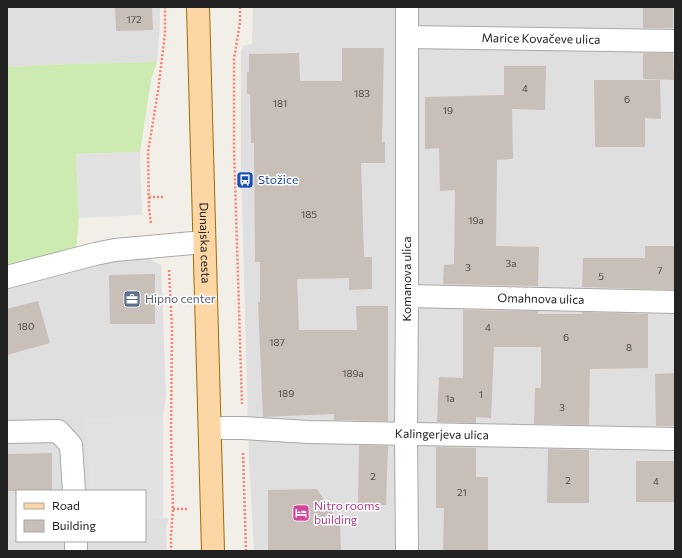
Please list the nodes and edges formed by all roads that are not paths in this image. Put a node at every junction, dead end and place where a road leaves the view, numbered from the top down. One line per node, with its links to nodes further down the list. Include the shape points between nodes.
1 (198, 7): 5 (main road, Dunajska cesta)
2 (407, 7): 3 (street, Komanova ulica)
3 (407, 37): 4 (street, Marice Kovačeve ulica); 7 (street, Komanova ulica)
4 (675, 42)
5 (204, 242): 6 (street, via 115,250); 9 (main road, Dunajska cesta)
6 (7, 278)
7 (407, 296): 8 (street, Omahnova ulica); 11 (street, Komanova ulica)
8 (675, 302)
9 (210, 428): 11 (street, Kalingerjeva ulica); 14 (main road, Dunajska cesta)
10 (7, 432): 13 (street, via 58,431 71,445)
11 (406, 433): 12 (street, Kalingerjeva ulica); 15 (street, Komanova ulica)
12 (675, 439)
13 (74, 490)
14 (213, 551)
15 (407, 551)

